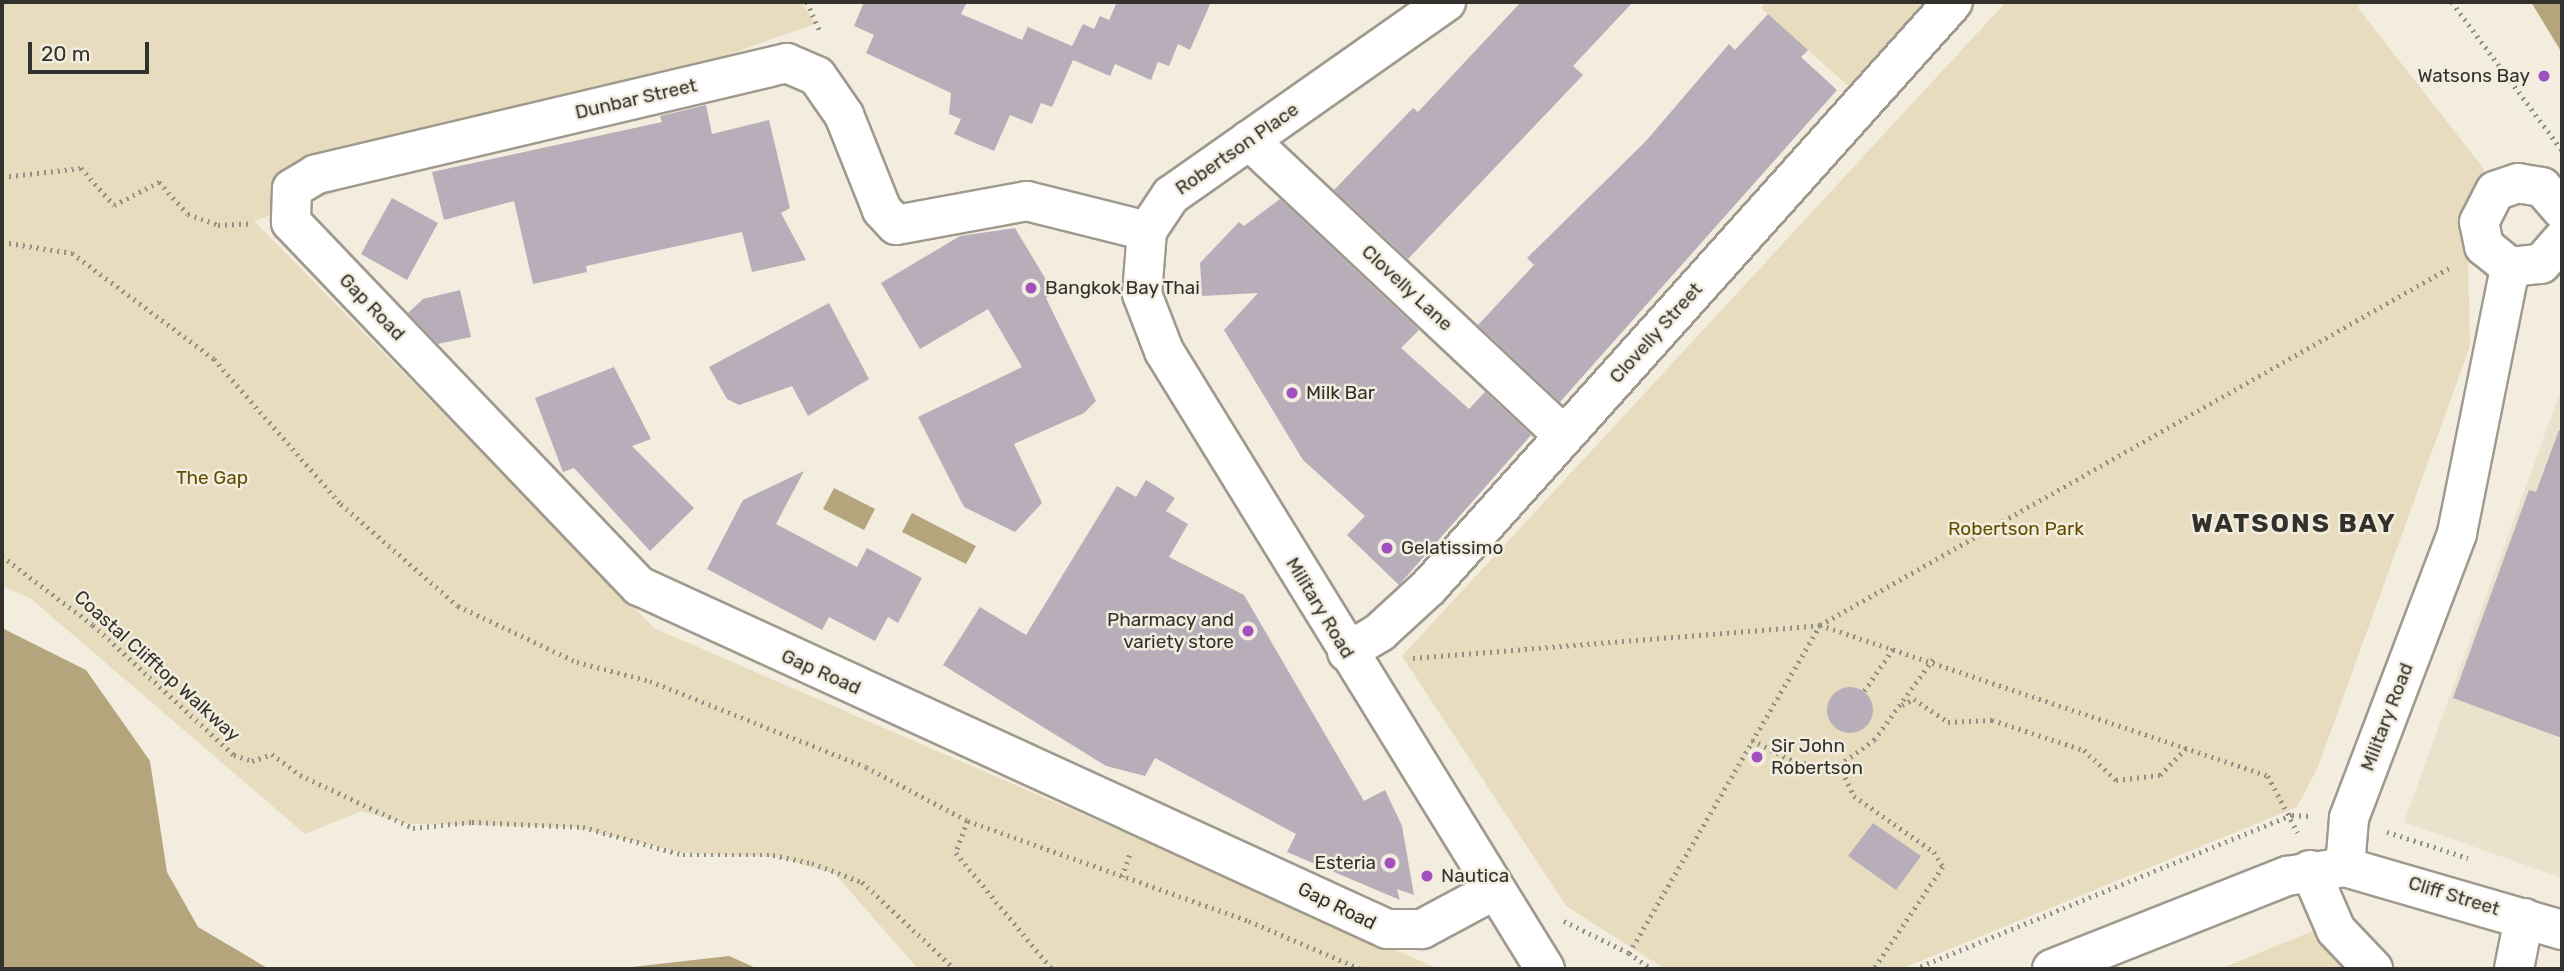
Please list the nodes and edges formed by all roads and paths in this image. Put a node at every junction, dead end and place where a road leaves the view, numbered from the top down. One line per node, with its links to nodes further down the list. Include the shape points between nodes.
1 (1446, 2): 4 (street, Robertson Place)
2 (1953, 2): 15 (street, Clovelly Street)
3 (2452, 2): 6 (path)
4 (1415, 12): 5 (street, Robertson Place)
5 (1249, 140): 10 (street, Robertson Place, via 1180,187); 15 (street, Clovelly Lane)
6 (2562, 150)
7 (2, 177): 8 (path, via 81,168 114,205 159,182 188,214 218,225)
8 (291, 206): 10 (street, Dunbar Street, via 314,175 787,63 817,76 844,115 882,210 896,225 1027,201); 31 (street, Gap Road, via 639,586 1387,929 1422,929)
9 (2562, 210): 11 (street, via 2542,187 2506,185 2482,210)
10 (1147, 231): 19 (street, Military Road, via 1140,273 1152,326)
11 (2480, 238): 14 (street, via 2491,256); 17 (path, via 2469,257)
12 (2562, 240): 14 (street, via 2541,264)
13 (2, 242): 27 (path, via 72,253 214,359 341,504 458,606 576,662 650,681 866,767)
14 (2510, 267): 29 (street, Military Road, via 2467,461 2458,533)
15 (1564, 436): 19 (street, Clovelly Street, via 1402,614)
16 (2, 556): 36 (path, Coastal Clifftop Walkway, via 93,625 234,755 252,761 272,754 300,775 413,828 472,821 583,827 683,855 773,855 812,863 862,882)
17 (1820, 625): 18 (path); 21 (path, via 1453,650); 24 (path)
18 (1895, 646): 20 (path); 22 (path)
19 (1347, 652): 31 (street, Military Road)
20 (1933, 659): 23 (path); 25 (path)
21 (1401, 660)
22 (1864, 691)
23 (1902, 705): 25 (path, via 1914,699 1948,722 1992,720 2084,750 2116,779 2160,775); 26 (path, via 1874,740)
24 (1752, 740): 26 (path, via 1797,763); 35 (path)
25 (2187, 747): 29 (path, via 2268,776)
26 (1839, 765): 41 (path, via 1854,796 1934,852 1943,867)
27 (968, 821): 30 (path); 37 (path, via 956,853)
28 (1122, 849): 30 (path, via 1131,853)
29 (2327, 868): 33 (street, Cliff Street); 42 (street); 43 (street, via 2336,930)
30 (1122, 877): 38 (path)
31 (1493, 891): 39 (street, Military Road)
32 (1555, 911): 35 (path)
33 (2524, 918): 34 (street, Cliff Street); 44 (street)
34 (2562, 930)
35 (1629, 953): 40 (path)
36 (955, 969)
37 (1052, 969)
38 (1361, 969)
39 (1545, 969)
40 (1652, 969)
41 (1874, 969)
42 (2052, 969)
43 (2373, 969)
44 (2514, 969)

